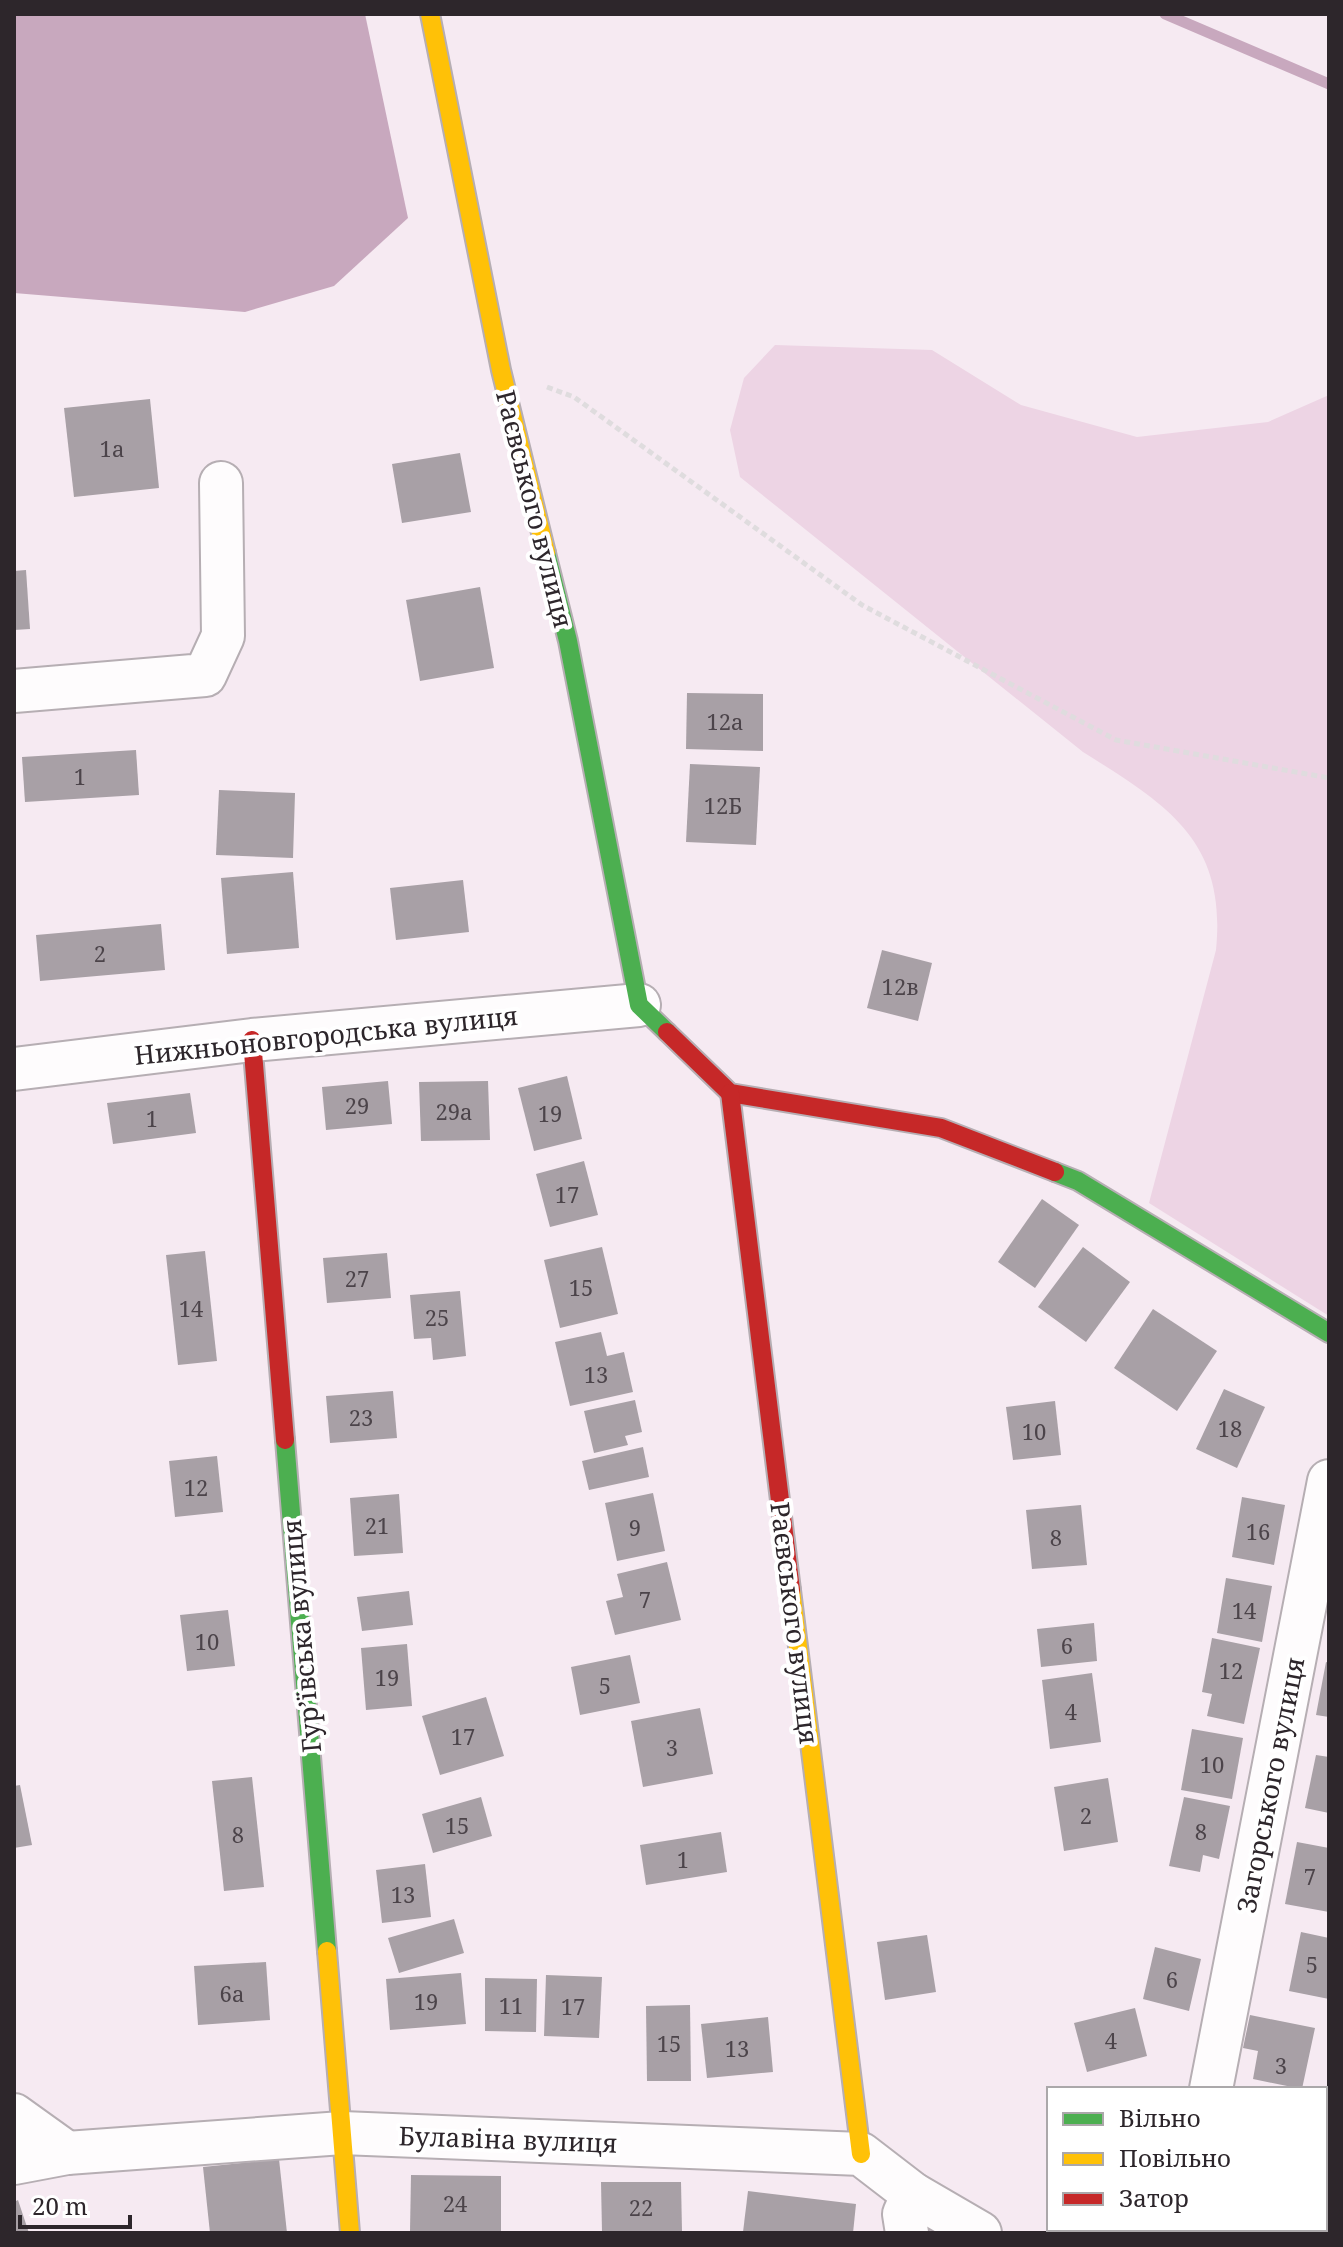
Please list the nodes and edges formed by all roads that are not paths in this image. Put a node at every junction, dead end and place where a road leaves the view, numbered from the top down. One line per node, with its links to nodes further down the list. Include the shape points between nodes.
1 (430, 14): 4 (street, Раєвського вулиця, via 501,370 568,641)
2 (221, 483): 3 (street, via 223,636 205,675)
3 (14, 691)
4 (639, 1005): 5 (street, Нижньоновгородська вулиця); 7 (street)
5 (252, 1040): 6 (street, Нижньоновгородська вулиця); 12 (street, Гур’ївська вулиця)
6 (14, 1069)
7 (730, 1093): 8 (street, via 941,1128 1078,1181); 14 (street, Раєвського вулиця)
8 (1329, 1333)
9 (1329, 1481): 10 (street, Загорського вулиця)
10 (1211, 2087)
11 (14, 2115): 13 (street)
12 (342, 2133): 13 (street, Булавіна вулиця); 14 (street, Булавіна вулиця); 17 (street, Гур’ївська вулиця)
13 (67, 2153): 15 (street, Булавіна вулиця)
14 (861, 2154): 16 (street)
15 (14, 2163)
16 (910, 2214): 18 (street)
17 (350, 2233)
18 (980, 2233)

